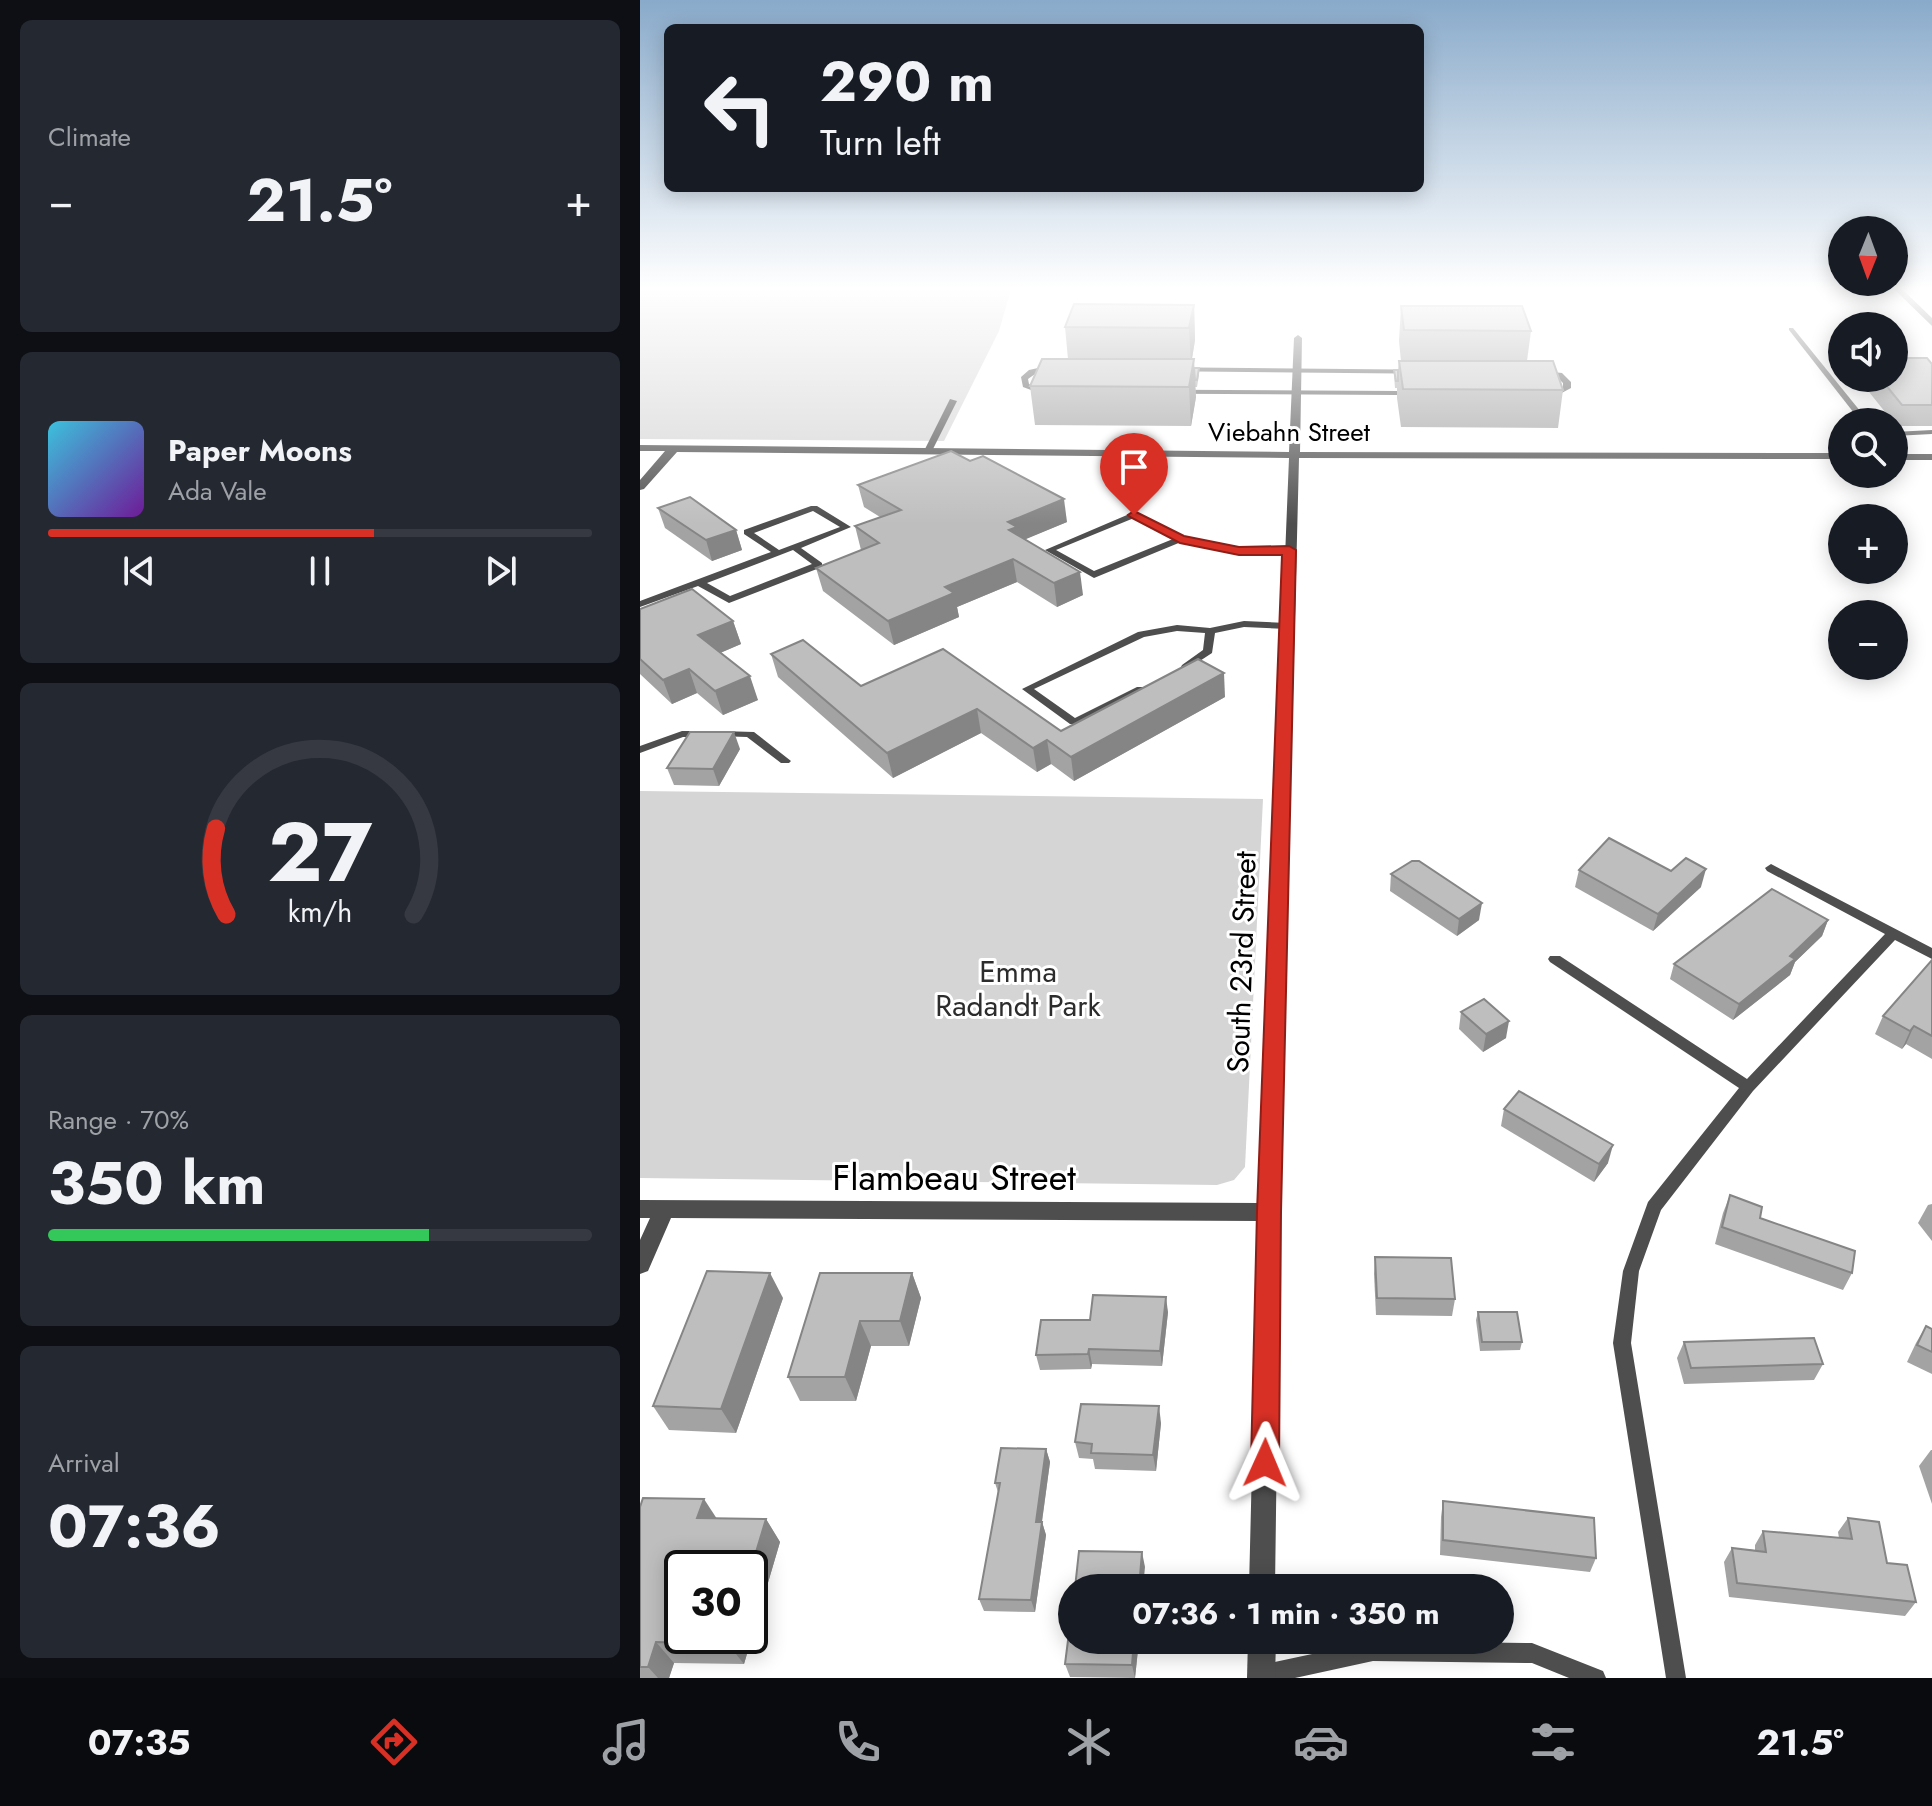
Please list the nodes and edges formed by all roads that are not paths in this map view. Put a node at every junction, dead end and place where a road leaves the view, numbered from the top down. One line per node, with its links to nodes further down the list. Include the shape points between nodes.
1 (1298, 367): 3 (street, South 23rd Street)
2 (1821, 367): 6 (lane)
3 (1298, 371): 4 (street, South 23rd Street); 4 (lane, via 1544,373 1559,375 1567,388 1556,394); 4 (lane, via 1047,368 1024,379 1039,391)
4 (1297, 392): 12 (street, South 23rd Street)
5 (953, 401): 11 (lane)
6 (1854, 408)
7 (1932, 432): 8 (lane)
8 (1908, 433)
9 (640, 448): 10 (street, Viebahn Street)
10 (674, 448): 11 (street, Viebahn Street); 16 (street)
11 (928, 451): 12 (street, Viebahn Street)
12 (1295, 455): 13 (street, Viebahn Street); 19 (street, South 23rd Street)
13 (1828, 456)
14 (1908, 457): 15 (street)
15 (1932, 457)
16 (640, 487)
17 (1180, 539): 17 (lane, via 1134,515 1049,550 1094,575); 19 (lane, via 1239,551)
18 (794, 547): 20 (lane); 20 (lane, via 847,527 814,508 747,532); 21 (lane, via 819,565 729,600)
19 (1289, 550): 23 (street, South 23rd Street)
20 (778, 553): 21 (lane)
21 (700, 583): 22 (lane)
22 (640, 604)
23 (1287, 626): 24 (lane, via 1244,624); 36 (street, South 23rd Street)
24 (1210, 631): 25 (lane, via 1208,651); 26 (lane, via 1177,628 1141,634 1027,689 1074,722)
25 (1180, 670)
26 (1153, 683)
27 (640, 750): 28 (lane, via 682,734 750,734)
28 (785, 761)
29 (1771, 868): 30 (lane)
30 (1893, 934): 31 (lane); 33 (lane)
31 (1932, 954)
32 (1555, 959): 33 (lane)
33 (1748, 1087): 42 (lane, via 1654,1207 1631,1271 1622,1343)
34 (640, 1209): 35 (street, Flambeau Street)
35 (664, 1210): 36 (street, Flambeau Street); 37 (street)
36 (1269, 1212): 38 (street, South 23rd Street)
37 (640, 1264)
38 (1262, 1574)
39 (1263, 1654): 40 (street)
40 (1264, 1677): 41 (lane, via 1373,1651 1532,1653)
41 (1596, 1678)
42 (1676, 1678)

